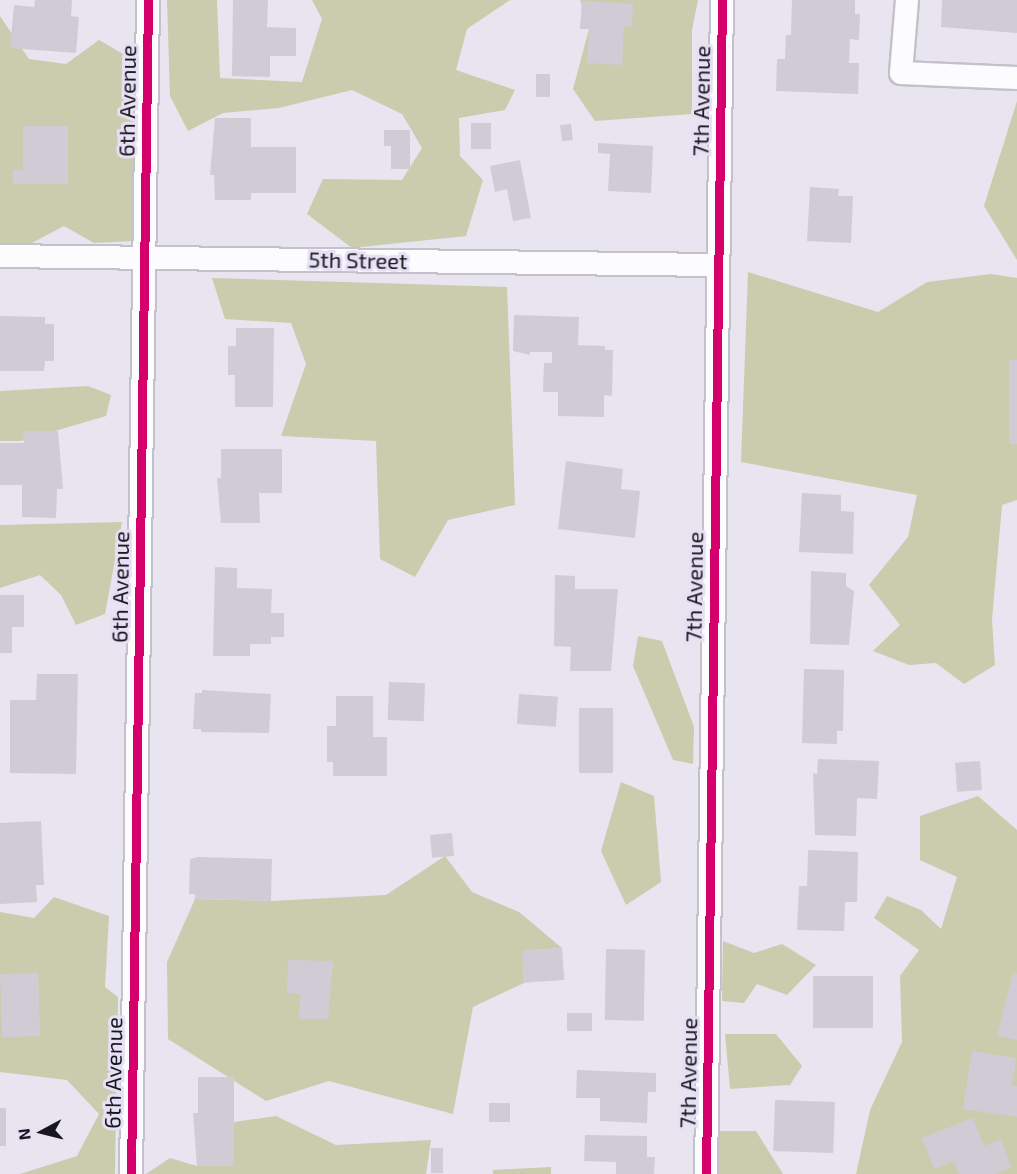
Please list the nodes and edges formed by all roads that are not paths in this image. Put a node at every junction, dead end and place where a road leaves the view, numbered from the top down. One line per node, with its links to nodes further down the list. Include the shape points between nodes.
1 (148, 0): 6 (street, 6th Avenue)
2 (722, 0): 7 (street, 7th Avenue)
3 (907, 0): 4 (street, via 901,73)
4 (1017, 78)
5 (0, 256): 6 (street, 5th Street)
6 (144, 258): 7 (street, 5th Street); 8 (street, 6th Avenue)
7 (717, 265): 9 (street, 7th Avenue)
8 (131, 1174)
9 (706, 1174)

